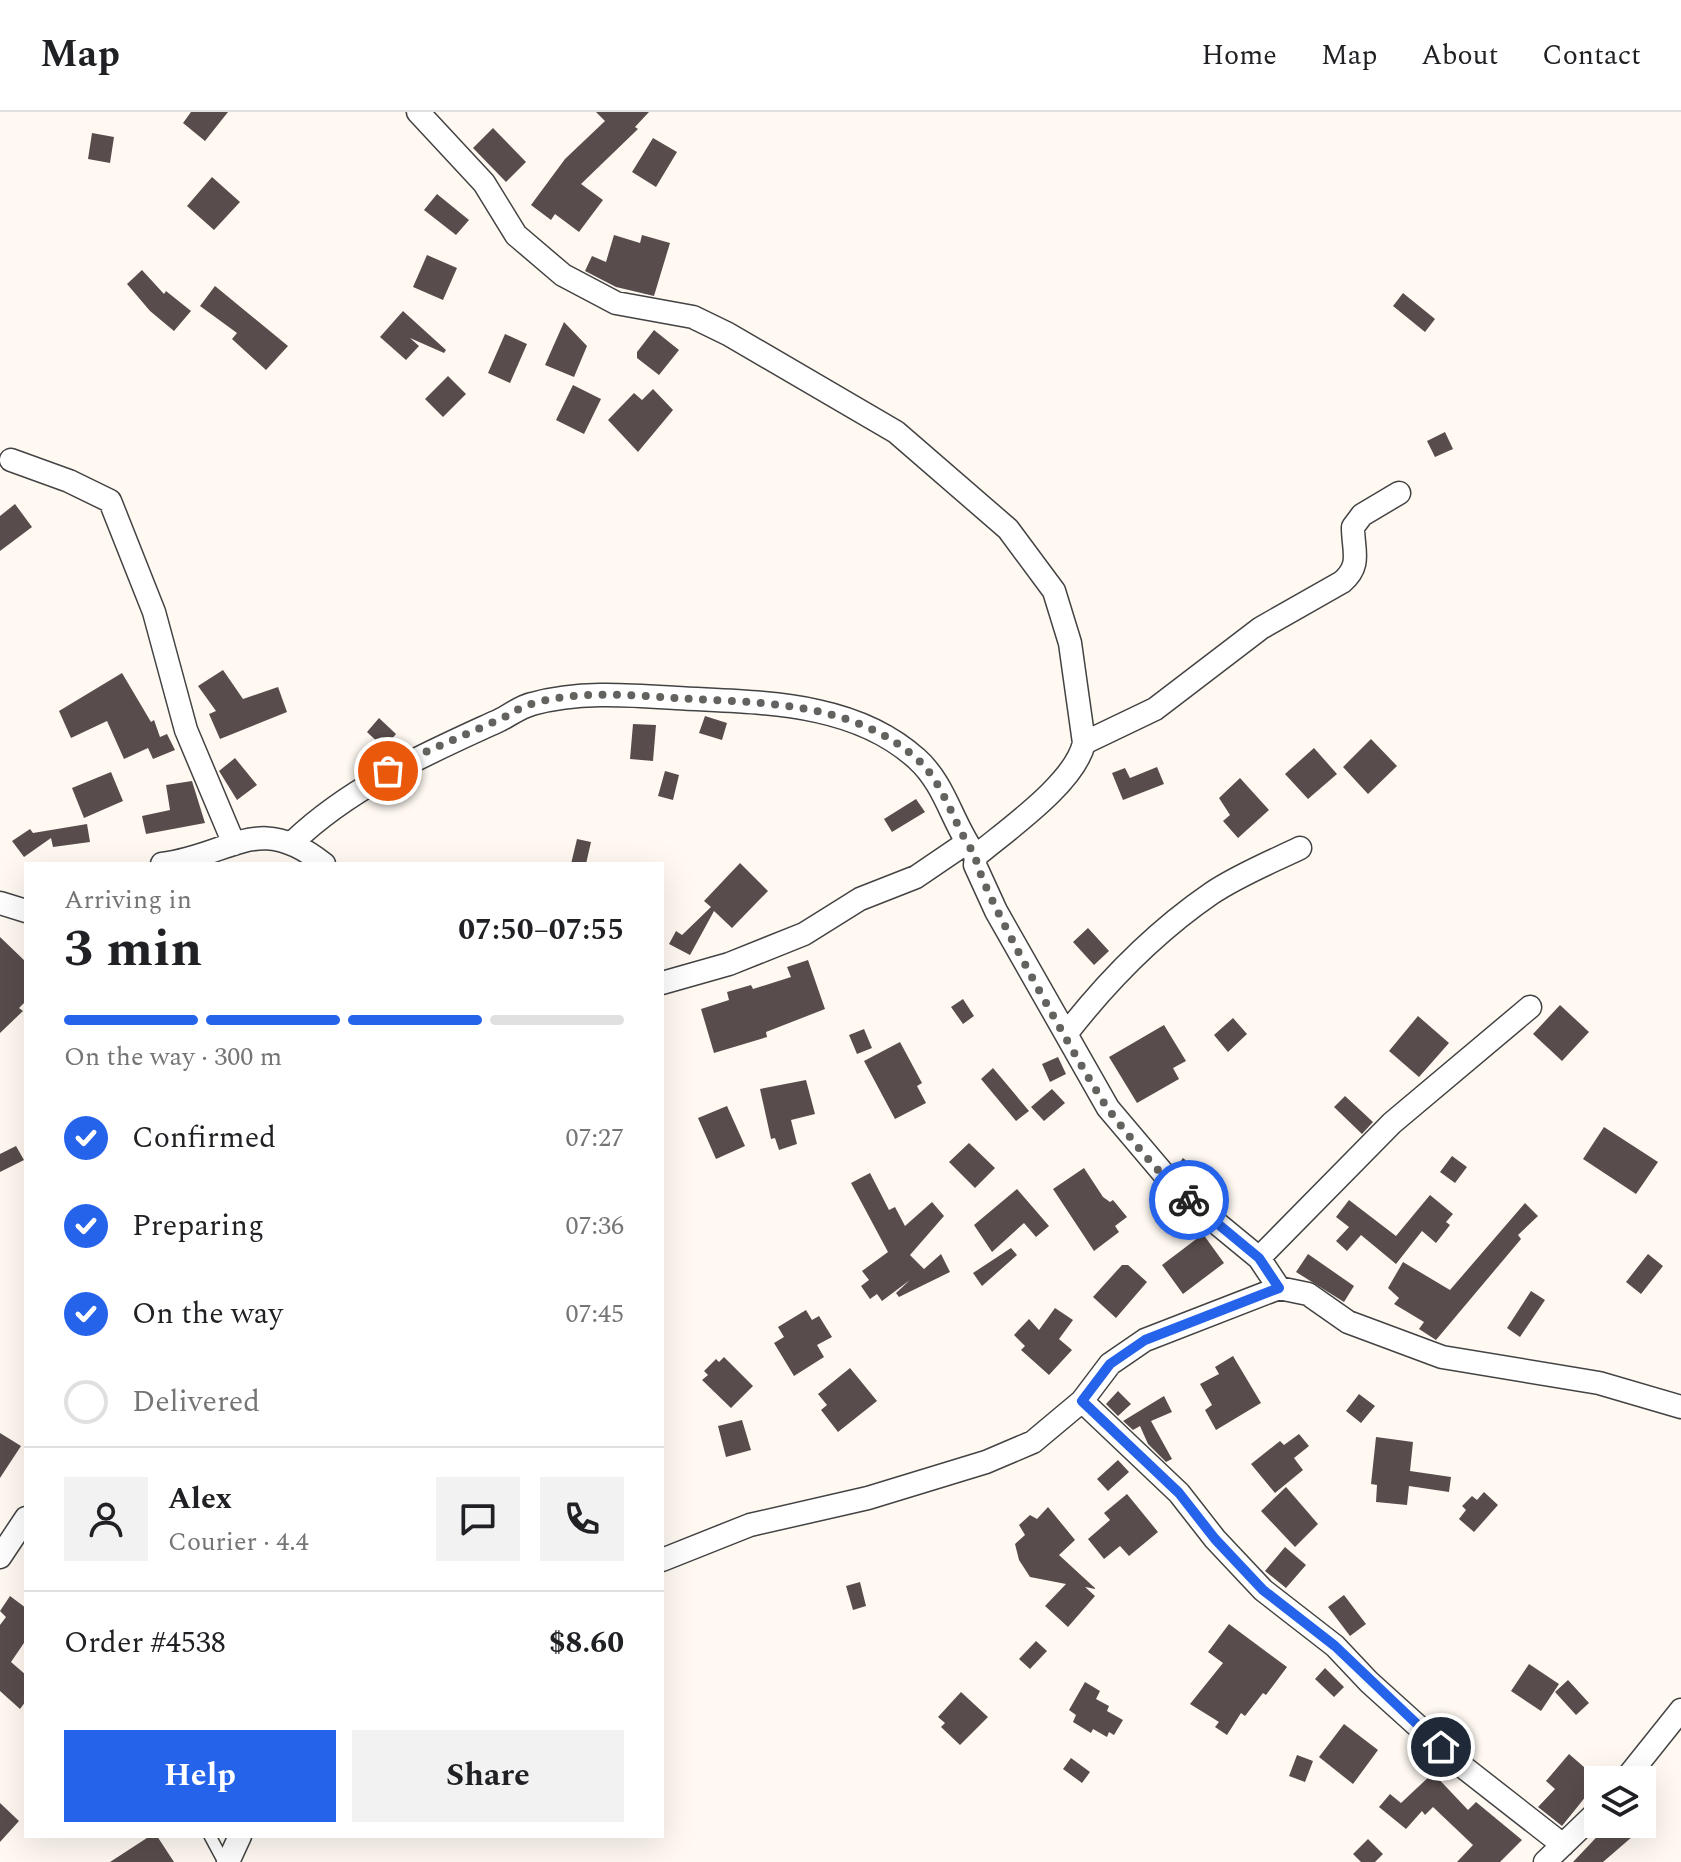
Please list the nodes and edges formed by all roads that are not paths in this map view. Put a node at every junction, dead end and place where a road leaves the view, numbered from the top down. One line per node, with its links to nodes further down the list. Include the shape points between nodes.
1 (418, 112): 4 (street, via 484,183 516,235 563,275 616,303 693,317 728,334 896,432 1008,529 1054,591 1070,643)
2 (11, 460): 5 (street, via 110,501 154,612 186,730)
3 (1399, 493): 4 (street, via 1362,515 1353,527 1357,559 1342,582 1261,628 1155,709)
4 (1084, 743): 7 (street, via 1065,777)
5 (234, 844): 8 (street, via 264,836); 9 (street)
6 (1300, 848): 13 (street, via 1213,892 1153,939 1104,984)
7 (971, 850): 8 (street, via 935,778 904,749 866,729 782,703 635,694 528,704 388,771 327,813); 11 (street, via 860,899 804,934); 13 (street, via 996,911)
8 (298, 851): 10 (street)
9 (169, 862)
10 (320, 862)
11 (664, 982)
12 (1530, 1007): 14 (street, via 1392,1123)
13 (1066, 1034): 14 (street, via 1087,1077 1134,1140 1180,1193)
14 (1259, 1258): 15 (street)
15 (1279, 1288): 16 (street, via 1145,1340 1110,1364); 17 (street, via 1308,1294 1348,1322 1442,1357 1599,1383)
16 (1082, 1401): 20 (street, via 1033,1442 986,1462 868,1498 750,1525); 26 (street, via 1179,1493 1263,1590 1335,1646 1462,1766)
17 (1681, 1407)
18 (24, 1521): 19 (street)
19 (0, 1557)
20 (664, 1559)
21 (1681, 1710): 22 (street)
22 (1636, 1766)
23 (1584, 1825): 26 (street)
24 (211, 1838): 27 (lane)
25 (239, 1838): 27 (street)
26 (1563, 1845): 28 (street)
27 (226, 1862)
28 (1545, 1862)

